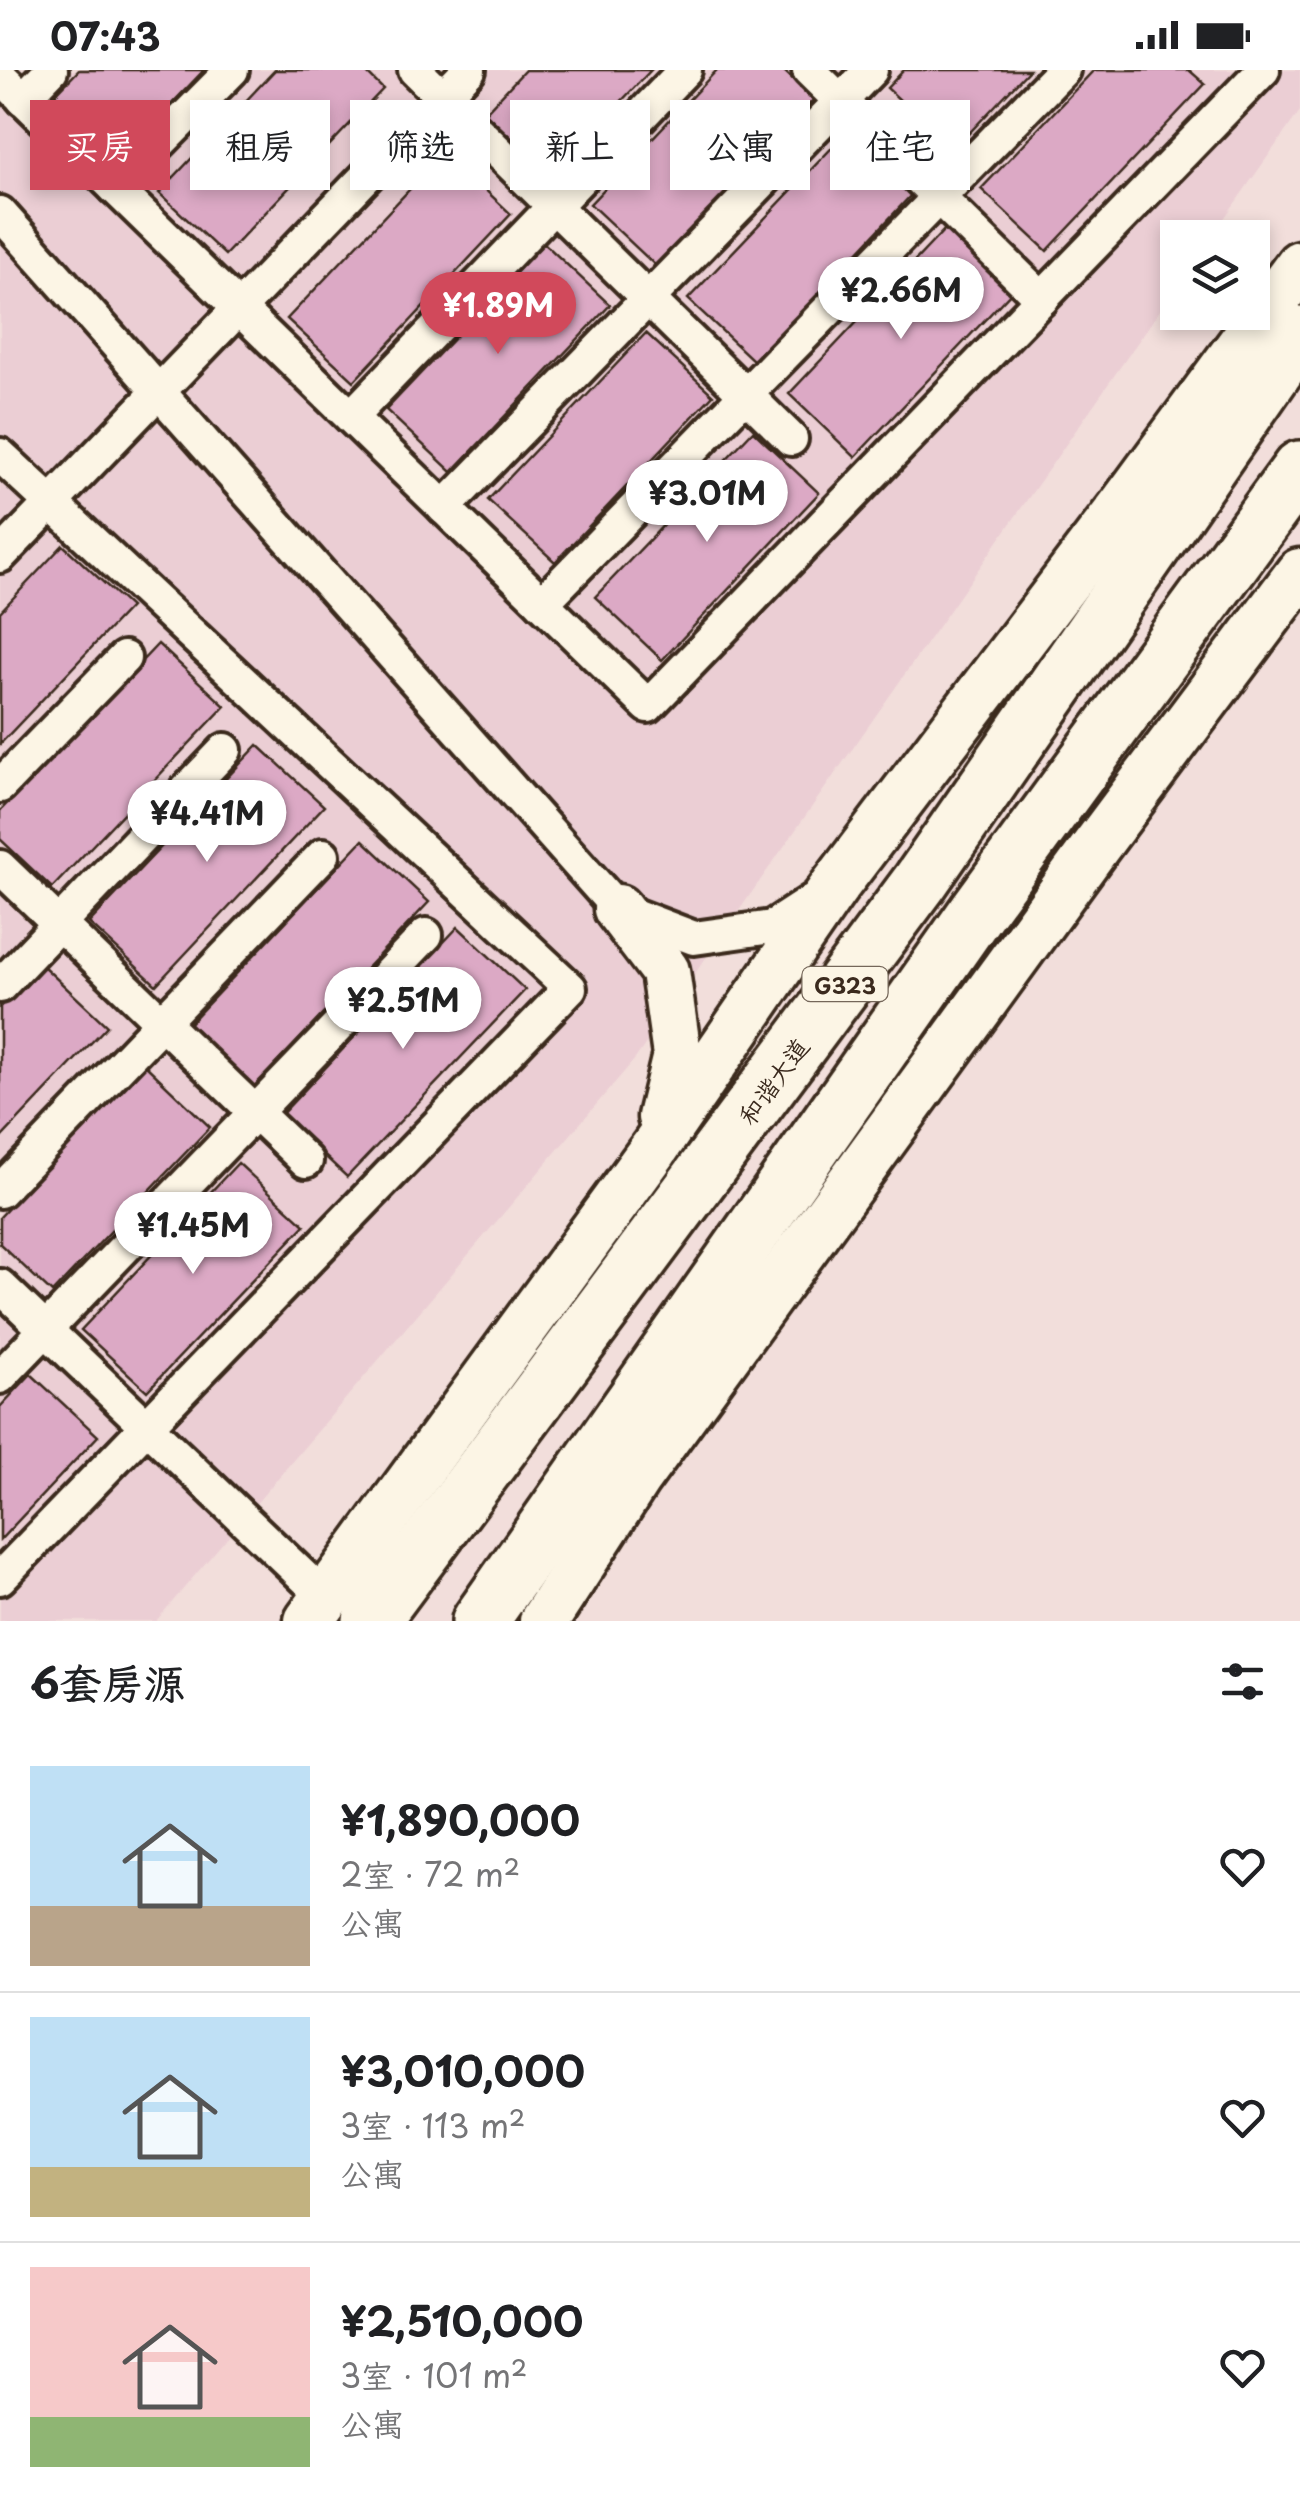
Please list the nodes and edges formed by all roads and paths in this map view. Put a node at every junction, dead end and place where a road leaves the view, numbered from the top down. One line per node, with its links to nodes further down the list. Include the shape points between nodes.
1 (51, 70): 10 (street)
2 (232, 70): 16 (street)
3 (415, 70): 11 (street)
4 (469, 70): 11 (street)
5 (685, 70): 20 (street)
6 (809, 70): 12 (street)
7 (872, 70): 13 (street)
8 (1063, 70): 19 (street)
9 (1264, 70): 24 (street)
10 (12, 88): 14 (street)
11 (443, 97): 20 (street); 25 (street)
12 (840, 100)
13 (842, 100)
14 (30, 105)
15 (830, 112): 23 (street)
16 (170, 133)
17 (117, 190): 25 (street)
18 (931, 190): 19 (street)
19 (938, 197): 24 (street); 28 (street)
20 (554, 206): 23 (street); 29 (street)
21 (0, 214): 27 (street)
22 (1300, 265): 43 (street)
23 (648, 299): 28 (street); 34 (street)
24 (1042, 299): 37 (street, via 648,706)
25 (240, 309): 27 (street); 29 (street)
26 (1300, 334): 58 (highway, 和谐大道 / G323, via 920,882)
27 (161, 391): 33 (street); 44 (street)
28 (744, 395): 30 (street); 37 (street)
29 (351, 417): 34 (street)
30 (791, 439)
31 (0, 455): 33 (street)
32 (1300, 468): 59 (highway, G323, via 978,910)
33 (51, 504): 35 (street); 56 (street, via 570,988)
34 (444, 508): 37 (street)
35 (0, 556)
36 (1300, 574): 60 (street, via 636,1479)
37 (542, 603)
38 (124, 658): 40 (street)
39 (226, 750): 45 (street)
40 (0, 786)
41 (323, 855): 48 (street)
42 (0, 867): 45 (street)
43 (834, 887): 44 (street, via 772,927 694,938); 50 (street)
44 (618, 909): 50 (street, via 665,971 678,1056)
45 (59, 924): 47 (street); 48 (street)
46 (426, 935): 49 (street)
47 (0, 986)
48 (162, 1023): 49 (street); 52 (street)
49 (255, 1112): 51 (street); 54 (street)
50 (654, 1149): 58 (street)
51 (306, 1161)
52 (0, 1191)
53 (0, 1286): 54 (street)
54 (46, 1330): 55 (street); 56 (street)
55 (0, 1377)
56 (147, 1426): 57 (street); 58 (street)
57 (0, 1578)
58 (336, 1613)
59 (480, 1621)
60 (544, 1621)

